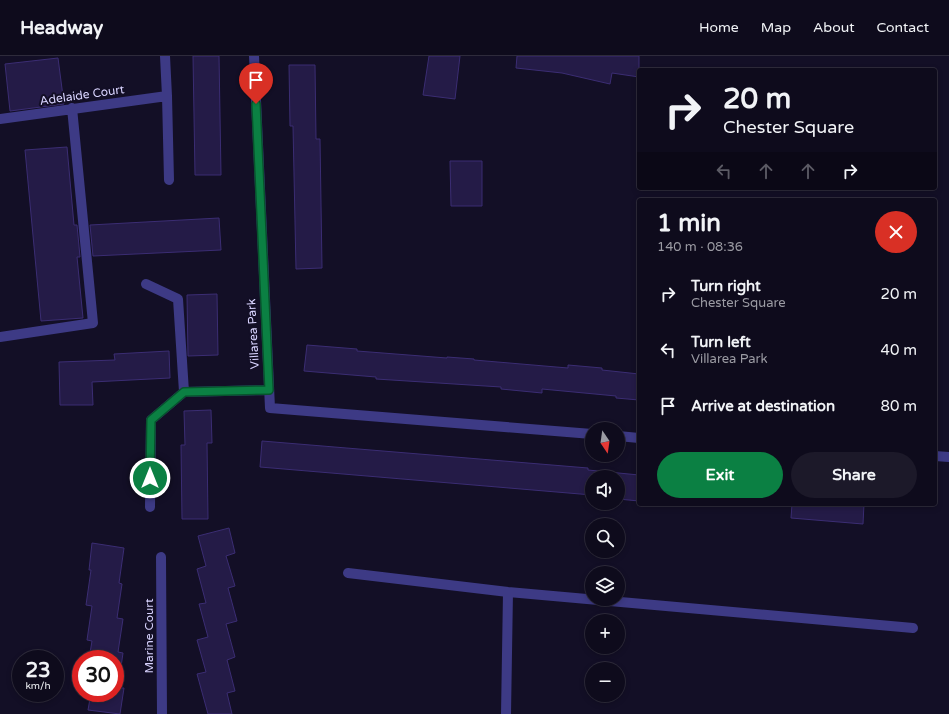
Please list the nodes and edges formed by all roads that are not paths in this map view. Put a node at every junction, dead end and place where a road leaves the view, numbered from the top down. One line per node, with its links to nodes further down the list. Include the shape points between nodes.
1 (165, 56): 3 (street)
2 (254, 56): 9 (street, Villarea Park)
3 (167, 96): 4 (street, Adelaide Court); 6 (street)
4 (72, 108): 5 (street, Adelaide Court); 8 (street, via 93,324)
5 (0, 119)
6 (169, 180)
7 (146, 284): 10 (street, via 178,299)
8 (0, 337)
9 (269, 390): 10 (street); 11 (street, Villarea Park, via 270,408)
10 (184, 392): 16 (street, via 151,420)
11 (585, 433)
12 (625, 437): 13 (street)
13 (637, 438)
14 (937, 456): 15 (street)
15 (949, 457)
16 (150, 507)
17 (161, 558): 21 (street, Marine Court)
18 (348, 573): 19 (street)
19 (508, 592): 20 (street); 22 (street)
20 (913, 628)
21 (162, 714)
22 (506, 714)

